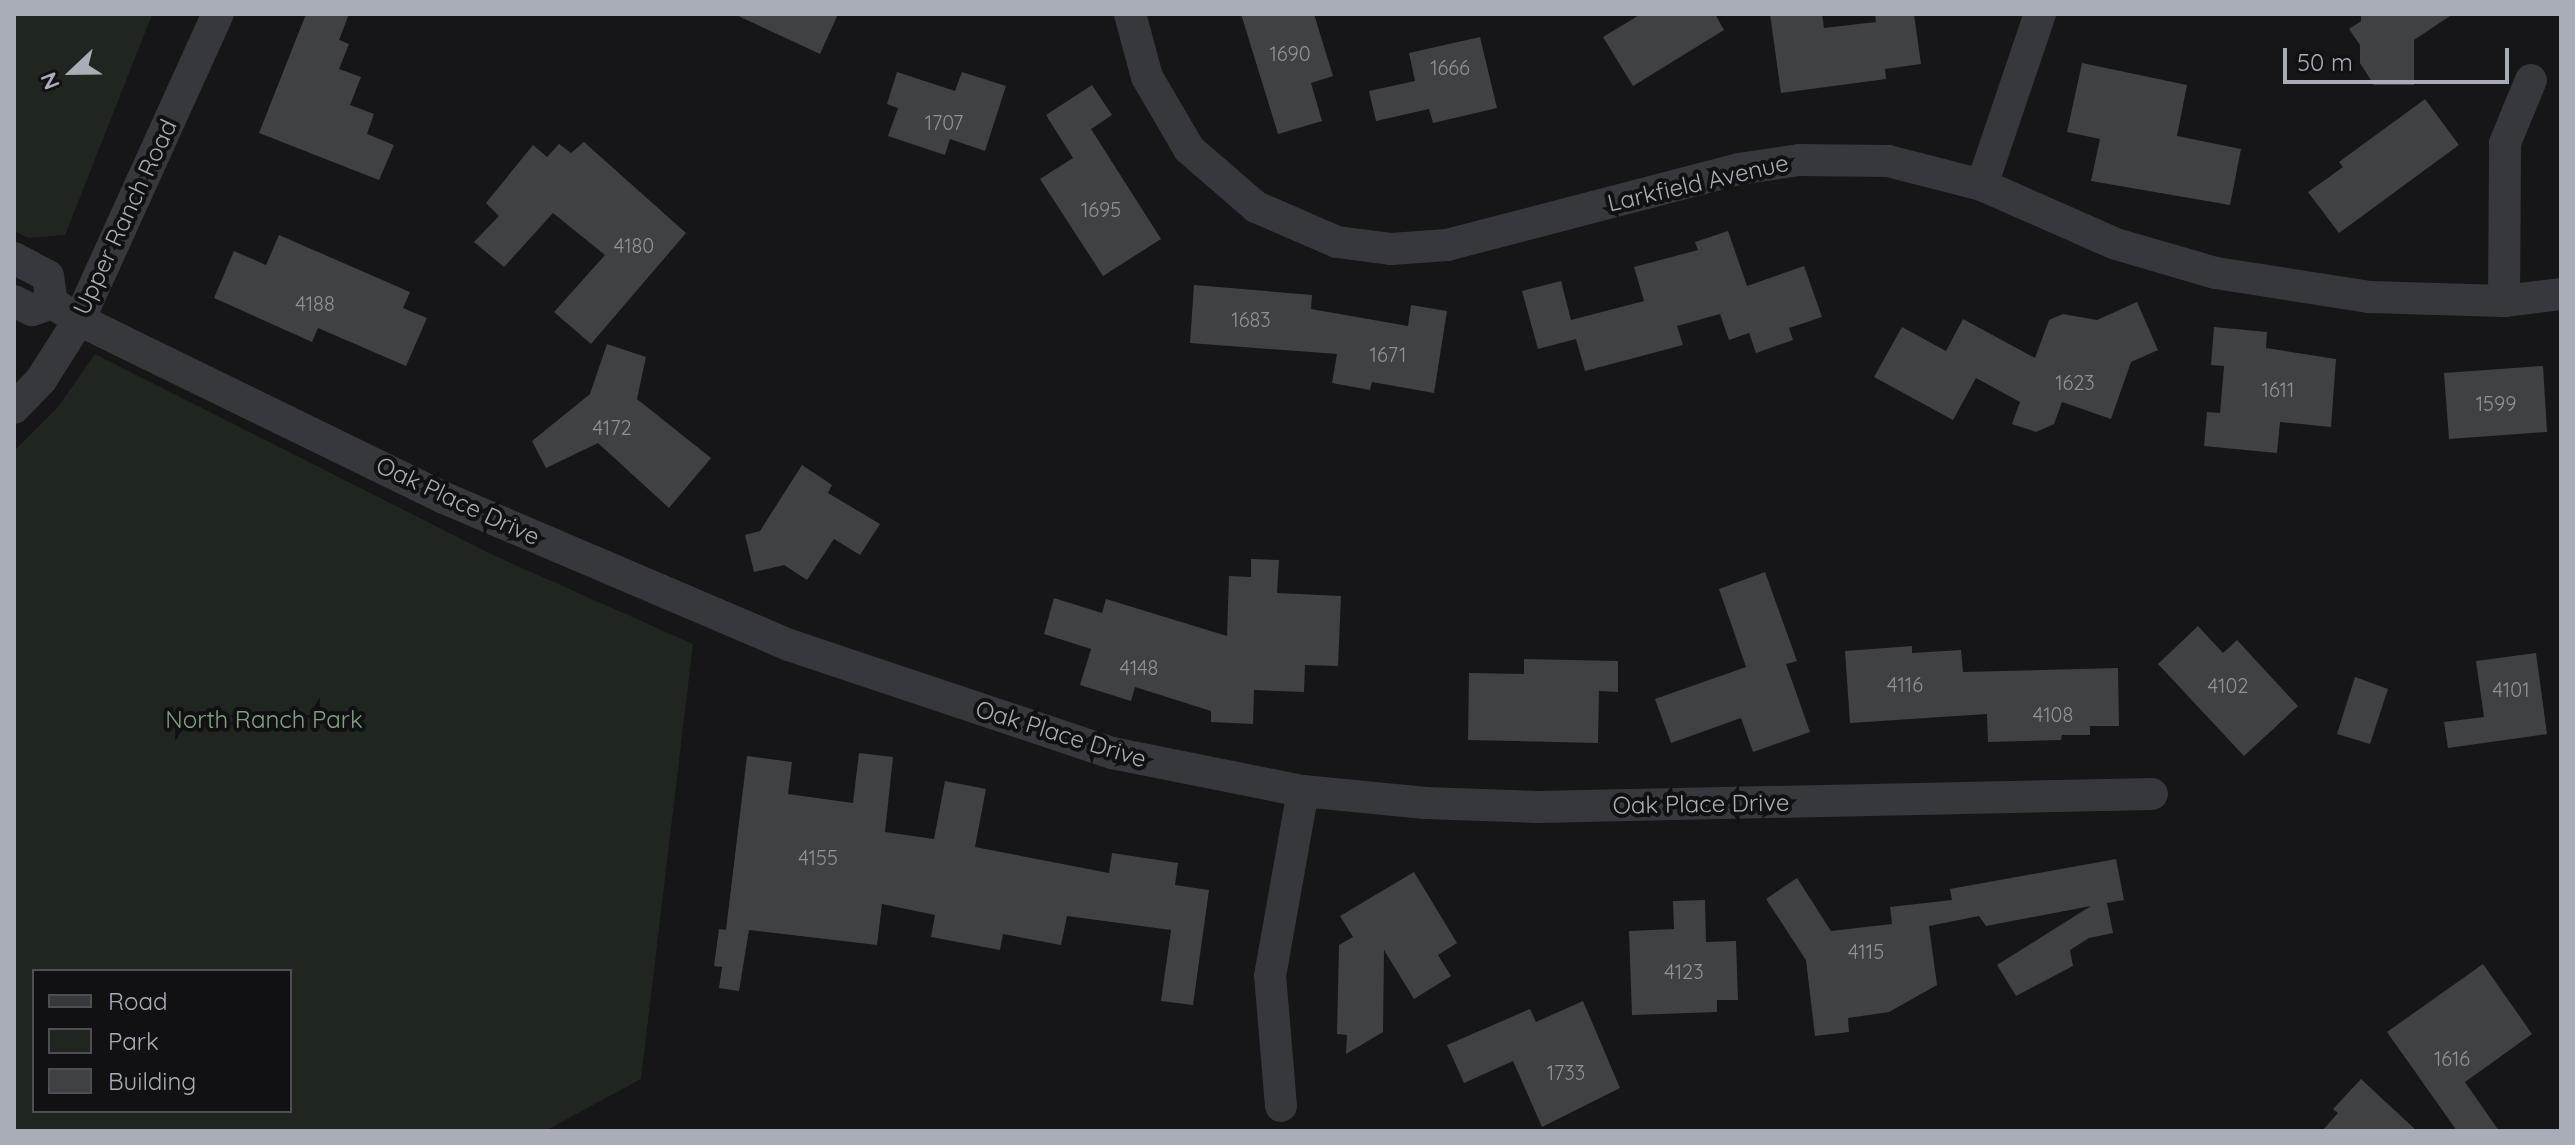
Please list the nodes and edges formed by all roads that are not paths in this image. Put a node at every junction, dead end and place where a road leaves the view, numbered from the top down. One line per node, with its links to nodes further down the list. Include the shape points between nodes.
1 (218, 14): 10 (street, Upper Ranch Road)
2 (1130, 14): 5 (street, Larkfield Avenue, via 1147,77 1189,149 1256,207 1337,242 1391,249 1447,245 1739,169 1799,160 1888,161)
3 (2040, 14): 5 (street)
4 (2531, 80): 9 (street, via 2505,143)
5 (1982, 185): 9 (street, Larkfield Avenue, via 2116,244 2216,273 2370,297)
6 (14, 258): 10 (street, via 48,276)
7 (2561, 294): 9 (street, Larkfield Avenue)
8 (14, 301): 10 (street, Oak Place Drive, via 32,310)
9 (2504, 301)
10 (66, 312): 11 (street, Upper Ranch Road, via 41,380); 12 (street, Oak Place Drive, via 442,497 789,645 1112,753)
11 (14, 408)
12 (1303, 791): 13 (street, Oak Place Drive, via 1537,807); 14 (street, via 1270,976)
13 (2152, 794)
14 (1281, 1106)

